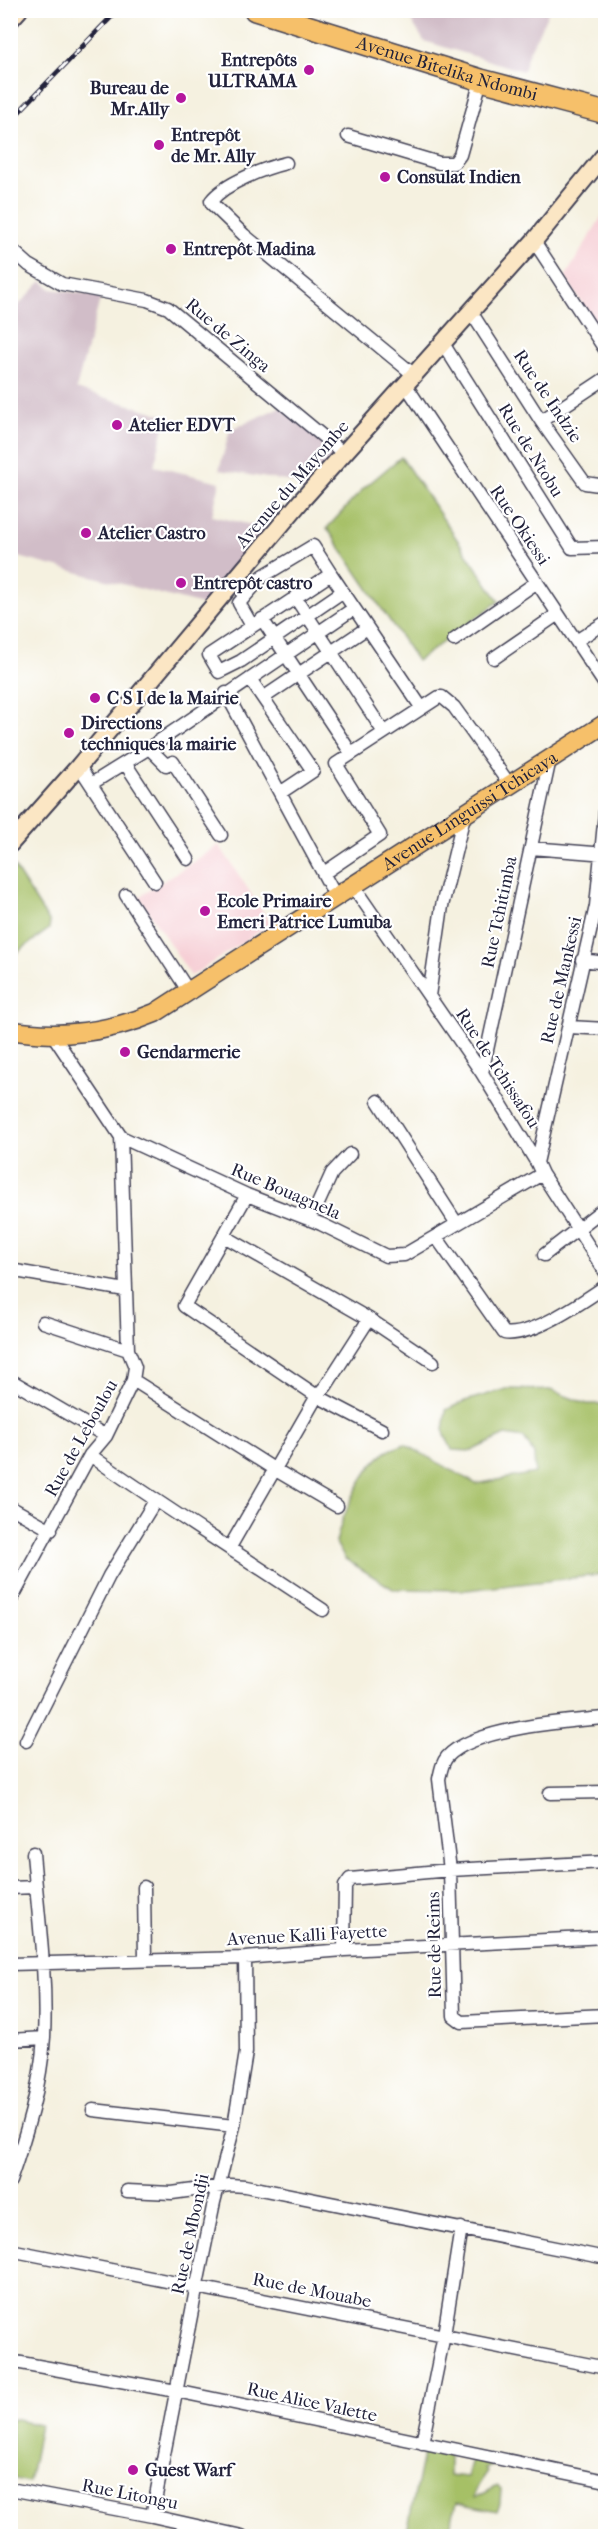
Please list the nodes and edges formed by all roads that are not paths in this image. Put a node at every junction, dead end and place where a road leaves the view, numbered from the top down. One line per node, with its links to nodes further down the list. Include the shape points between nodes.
1 (20, 10): 3 (street)
2 (255, 10): 4 (highway, Avenue Bitelika Ndombi)
3 (10, 21)
4 (481, 80): 5 (highway, Avenue Bitelika Ndombi); 6 (street, via 454,164)
5 (606, 113)
6 (348, 136)
7 (606, 153): 9 (street, Avenue du Mayombe)
8 (286, 163): 15 (street, Rue Okiessi, via 244,179 215,196 212,204)
9 (534, 241): 11 (street, Avenue du Mayombe); 13 (street)
10 (10, 248): 17 (street, Rue de Zinga, via 37,271 62,284 147,300 168,308)
11 (471, 312): 12 (street, Avenue du Mayombe); 16 (street, Rue de Indzie)
12 (442, 342): 15 (street, Avenue du Mayombe); 19 (street, Rue de Ntobu, via 572,548)
13 (606, 351)
14 (606, 378): 16 (street)
15 (409, 379): 17 (street, Avenue du Mayombe); 21 (street, Rue Okiessi)
16 (541, 421): 18 (street, Rue de Indzie, via 585,483)
17 (343, 453): 49 (street, Avenue du Mayombe)
18 (606, 486)
19 (606, 547)
20 (331, 574): 22 (street); 23 (street); 27 (street, via 313,546 263,576 238,603)
21 (537, 582): 25 (street, Rue Okiessi); 32 (street)
22 (342, 592): 24 (street); 26 (street)
23 (295, 597): 26 (street); 27 (street)
24 (354, 609): 29 (street); 30 (street)
25 (558, 614): 33 (street, Rue Okiessi); 36 (street)
26 (308, 615): 30 (street); 31 (street)
27 (257, 622): 31 (street); 31 (street, via 209,655 219,672)
28 (606, 622): 33 (street)
29 (367, 628): 34 (street); 42 (street)
30 (320, 633): 34 (street); 35 (street)
31 (275, 638): 35 (street)
32 (454, 640)
33 (576, 641): 39 (street, Rue Okiessi)
34 (332, 652): 37 (street); 44 (street)
35 (286, 655): 37 (street); 38 (street)
36 (494, 658)
37 (299, 675): 41 (street); 46 (street)
38 (250, 679): 40 (street); 41 (street)
39 (606, 686)
40 (226, 693): 45 (street); 52 (street)
41 (263, 698): 52 (street, via 313,771)
42 (421, 707): 44 (street); 51 (street, via 439,696 446,699)
43 (606, 723): 47 (main road, Avenue Linguissi Tchicaya)
44 (383, 731): 46 (street)
45 (149, 748): 48 (street); 55 (street, via 166,765 173,762)
46 (351, 753): 60 (street, via 336,764 380,835)
47 (550, 759): 51 (main road, Avenue Linguissi Tchicaya); 57 (street, Rue Tchitimba)
48 (125, 763): 50 (street); 59 (street)
49 (79, 766): 50 (street); 56 (street, Avenue du Mayombe)
50 (91, 784): 61 (street)
51 (510, 785): 54 (main road, Avenue Linguissi Tchicaya)
52 (280, 793): 60 (street)
53 (606, 802): 58 (street, Rue de Mankessi)
54 (464, 816): 62 (main road, Avenue Linguissi Tchicaya); 68 (street, via 442,906)
55 (221, 835)
56 (10, 844)
57 (531, 848): 58 (street); 73 (street, Rue Tchitimba)
58 (603, 853): 65 (street, Rue de Mankessi, via 596,906)
59 (188, 859)
60 (324, 873): 64 (street)
61 (155, 882)
62 (353, 886): 64 (main road, Avenue Linguissi Tchicaya); 68 (street, Rue de Tchissafou)
63 (126, 895): 67 (street)
64 (336, 897): 67 (main road, Avenue Linguissi Tchicaya)
65 (582, 960): 66 (street); 69 (street, Rue de Mankessi)
66 (606, 963)
67 (189, 992): 72 (main road, Avenue Linguissi Tchicaya, via 155,1014 130,1024)
68 (429, 996): 73 (street, Rue de Tchissafou)
69 (569, 1027): 70 (street); 77 (street, Rue de Mankessi)
70 (606, 1029)
71 (10, 1030): 72 (main road, Avenue Linguissi Tchicaya)
72 (53, 1035): 75 (street)
73 (482, 1073): 77 (street, Rue de Tchissafou)
74 (378, 1101): 81 (street)
75 (121, 1137): 78 (street, Rue Bouagnela); 89 (street, Rue de Leboulou)
76 (350, 1154): 80 (street, via 332,1173 317,1206)
77 (540, 1169): 81 (street, Rue Bouagnela); 82 (street, Rue de Tchissafou)
78 (247, 1195): 80 (street, Rue Bouagnela); 83 (street)
79 (606, 1208): 82 (street)
80 (306, 1218): 84 (street, Rue Bouagnela, via 387,1256 404,1255)
81 (457, 1224): 84 (street, Rue Bouagnela)
82 (578, 1229): 85 (street); 87 (street, Rue de Tchissafou)
83 (224, 1236): 90 (street); 96 (street, via 184,1306)
84 (437, 1238): 88 (street, via 504,1333 565,1313)
85 (544, 1254)
86 (10, 1270): 89 (street)
87 (606, 1273)
88 (606, 1286)
89 (125, 1290): 92 (street, Rue de Leboulou)
90 (369, 1319): 93 (street); 96 (street)
91 (43, 1322): 92 (street)
92 (128, 1350): 95 (street, Rue de Leboulou, via 135,1367)
93 (433, 1362)
94 (10, 1380): 98 (street)
95 (133, 1380): 98 (street, Rue de Leboulou); 100 (street)
96 (317, 1396): 97 (street); 100 (street)
97 (382, 1430)
98 (106, 1436): 99 (street, Rue de Leboulou)
99 (90, 1455): 101 (street); 104 (street, Rue de Leboulou)
100 (274, 1469): 102 (street); 105 (street)
101 (155, 1501): 105 (street); 109 (street, via 109,1576)
102 (337, 1506)
103 (10, 1508): 104 (street)
104 (51, 1530): 106 (street, Rue de Leboulou)
105 (230, 1547): 107 (street)
106 (10, 1602)
107 (323, 1610)
108 (606, 1718): 114 (street, Rue de Reims, via 517,1729 459,1748 442,1765 439,1779)
109 (26, 1741)
110 (606, 1792): 111 (street)
111 (550, 1793)
112 (33, 1853): 115 (street)
113 (606, 1862): 114 (street)
114 (450, 1870): 119 (street, Rue de Reims); 120 (street, via 348,1880)
115 (36, 1887): 117 (street); 123 (street)
116 (144, 1887): 122 (street)
117 (10, 1888)
118 (606, 1937): 119 (street, Avenue Kalli Fayette)
119 (452, 1945): 120 (street, Avenue Kalli Fayette); 125 (street, Rue de Reims, via 454,2016 462,2022)
120 (344, 1950): 121 (street, Avenue Kalli Fayette)
121 (244, 1958): 122 (street, Avenue Kalli Fayette); 129 (street, Rue de Mbondji, via 246,2052)
122 (145, 1960): 123 (street, Avenue Kalli Fayette)
123 (43, 1962): 124 (street, Avenue Kalli Fayette); 126 (street)
124 (10, 1964)
125 (606, 2015)
126 (44, 2038): 127 (street); 130 (street, via 30,2124)
127 (10, 2040)
128 (93, 2110): 129 (street)
129 (234, 2126): 131 (street, Rue de Mbondji)
130 (10, 2181)
131 (218, 2187): 132 (street, via 181,2193); 133 (street, via 245,2186); 136 (street, Rue de Mbondji)
132 (127, 2191)
133 (461, 2228): 135 (street); 137 (street)
134 (10, 2250): 136 (street, Rue de Mouabe)
135 (606, 2258)
136 (196, 2285): 137 (street, Rue de Mouabe); 140 (street, Rue de Mbondji)
137 (444, 2335): 139 (street, Rue de Mouabe); 141 (street)
138 (10, 2361): 140 (street, Rue Alice Valette)
139 (606, 2368)
140 (176, 2391): 141 (street, Rue Alice Valette); 144 (street, Rue de Mbondji)
141 (422, 2443): 142 (street, Rue Alice Valette)
142 (606, 2481)
143 (10, 2489): 144 (street, Rue Litongu)
144 (152, 2516): 145 (street, Rue Litongu)
145 (226, 2535): 146 (street, Rue Litongu)
146 (242, 2536)

